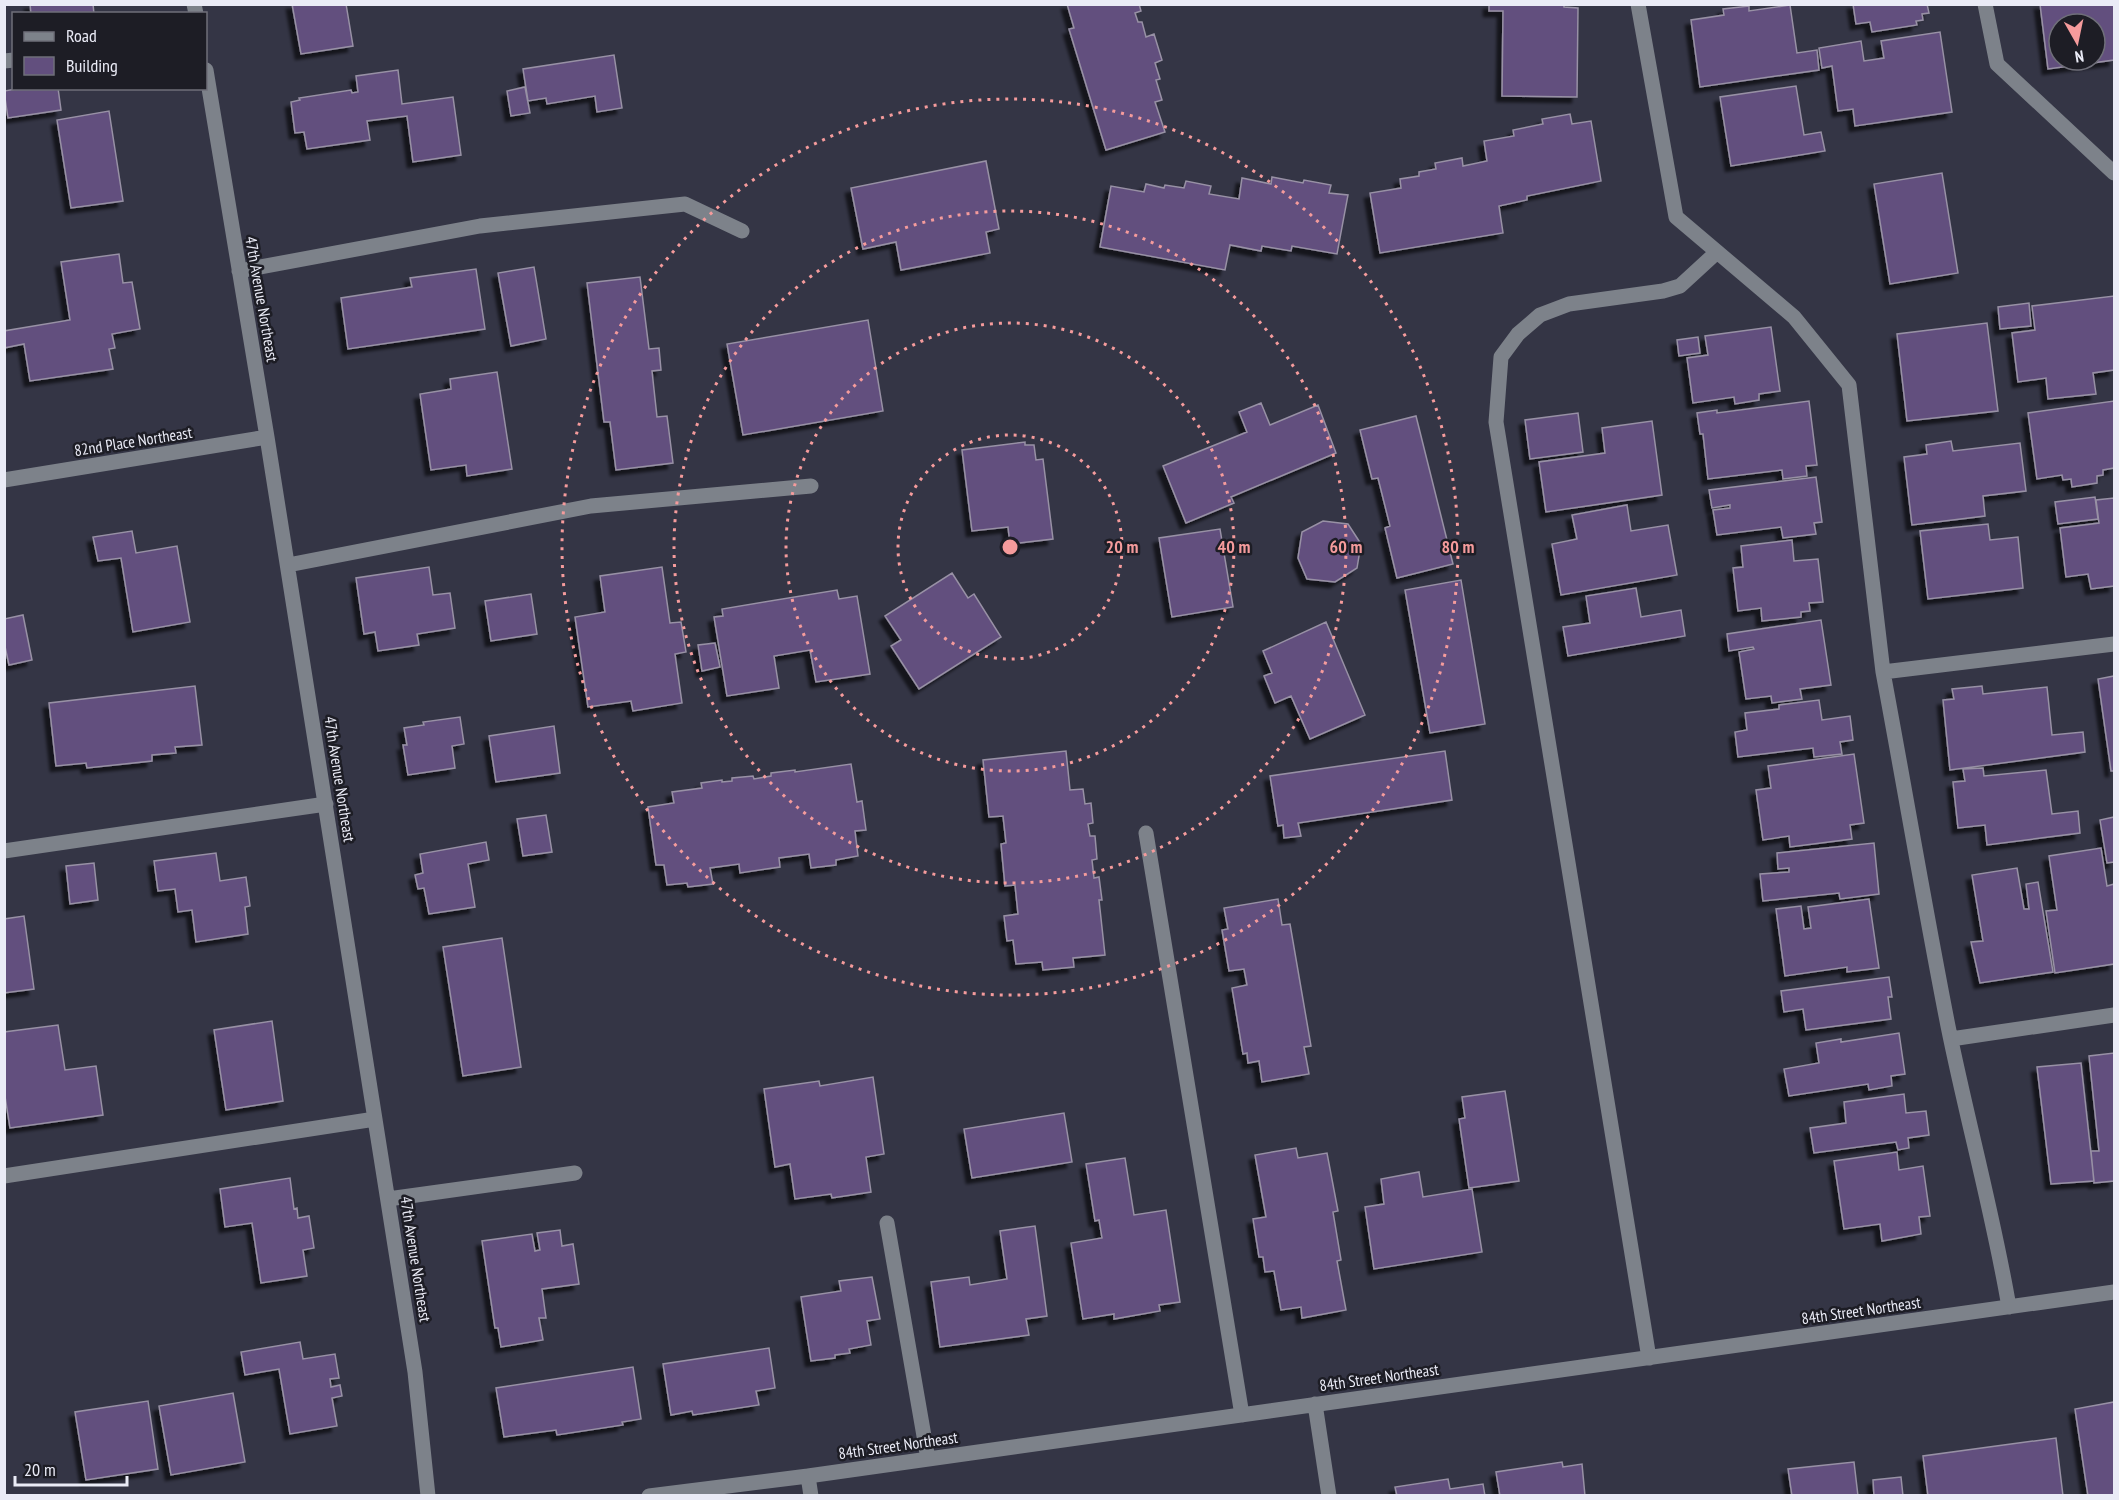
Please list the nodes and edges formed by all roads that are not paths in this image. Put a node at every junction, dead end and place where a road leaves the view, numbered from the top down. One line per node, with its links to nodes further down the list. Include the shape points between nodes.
1 (1638, 4): 6 (street, via 1676,217)
2 (1985, 4): 4 (street, via 1997,64)
3 (207, 76): 7 (street, 47th Avenue Northeast)
4 (2115, 173)
5 (742, 231): 7 (street, via 685,204 480,226)
6 (1717, 252): 13 (street, via 1794,317 1849,385); 26 (street, via 1680,285 1663,291 1569,304 1540,315 1518,334 1501,357 1498,384 1496,422)
7 (239, 271): 8 (street, 47th Avenue Northeast)
8 (267, 437): 9 (street, 82nd Place Northeast); 11 (street, 47th Avenue Northeast)
9 (4, 480)
10 (811, 486): 11 (street, via 591,506)
11 (288, 565): 14 (street, 47th Avenue Northeast)
12 (2115, 644): 13 (street)
13 (1883, 672): 18 (street)
14 (326, 804): 16 (street); 19 (street, 47th Avenue Northeast)
15 (1146, 833): 28 (street)
16 (4, 851)
17 (2115, 1015): 18 (street)
18 (1951, 1039): 25 (street)
19 (375, 1119): 21 (street); 22 (street, 47th Avenue Northeast)
20 (575, 1173): 22 (street)
21 (4, 1176)
22 (388, 1199): 31 (street, 47th Avenue Northeast, via 416,1372)
23 (887, 1223): 29 (street)
24 (2115, 1292): 25 (street, 84th Street Northeast)
25 (2009, 1307): 26 (street, 84th Street Northeast)
26 (1649, 1358): 27 (street, 84th Street Northeast)
27 (1315, 1404): 28 (street, 84th Street Northeast); 34 (street)
28 (1242, 1414): 29 (street, 84th Street Northeast)
29 (928, 1459): 30 (street, 84th Street Northeast)
30 (808, 1476): 32 (street, 84th Street Northeast); 33 (street)
31 (428, 1496)
32 (649, 1496)
33 (810, 1496)
34 (1329, 1496)

